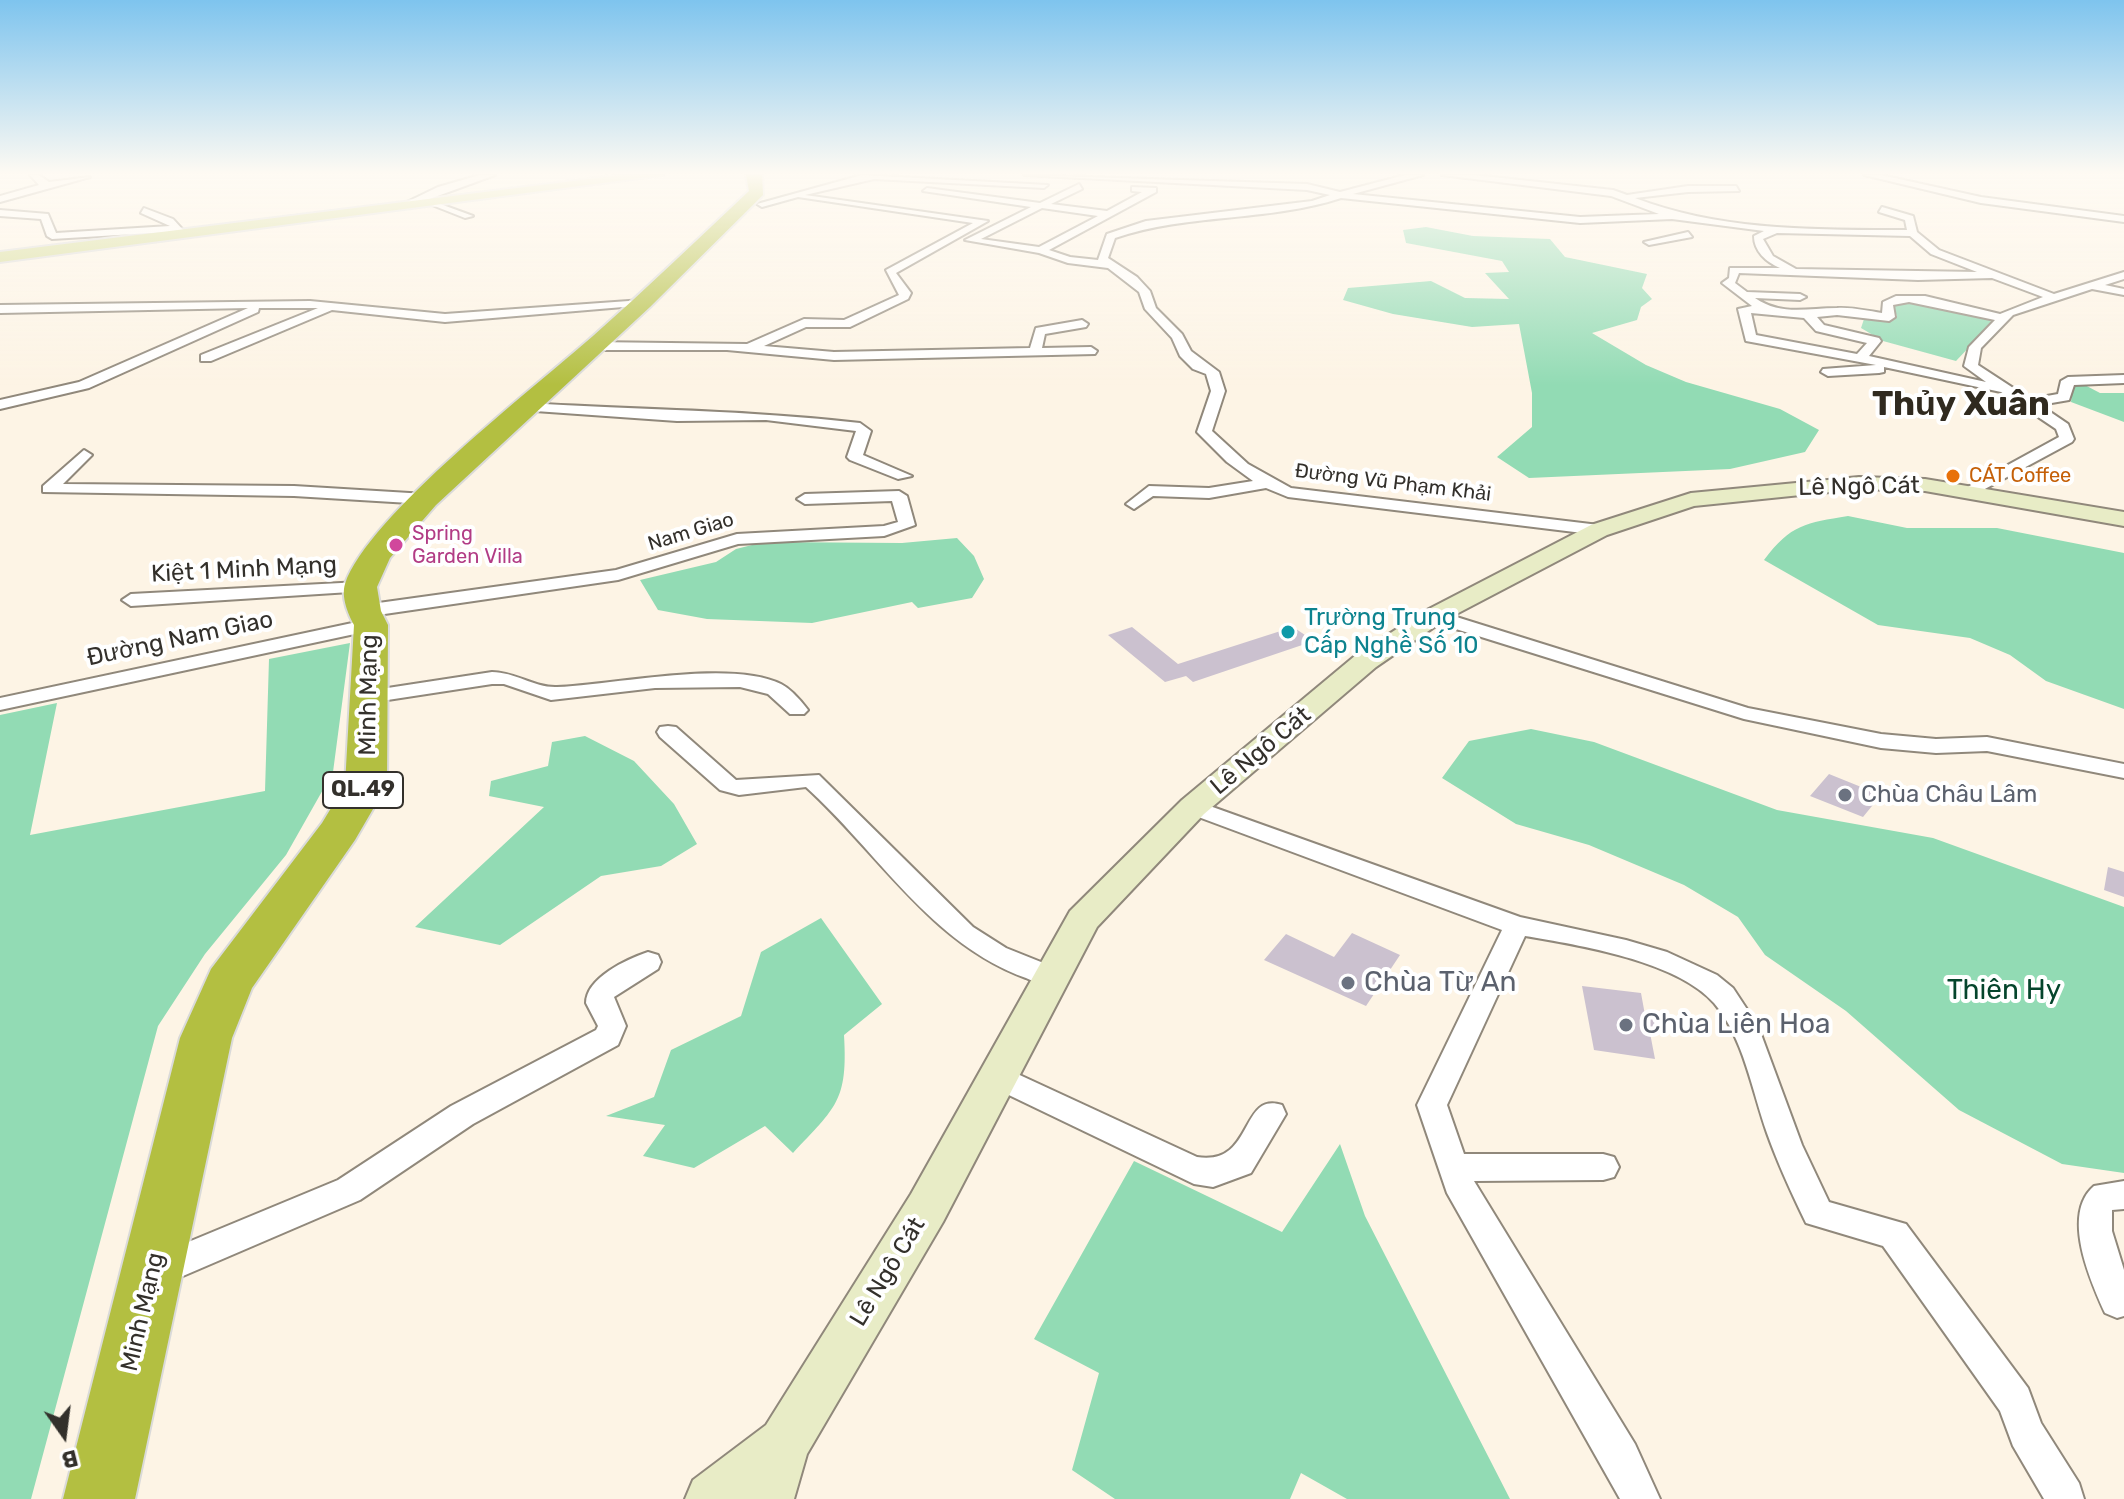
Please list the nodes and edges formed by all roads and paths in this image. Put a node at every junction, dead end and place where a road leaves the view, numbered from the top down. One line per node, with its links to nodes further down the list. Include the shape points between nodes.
1 (76, 245): 10 (main road)
2 (83, 245): 10 (main road)
3 (705, 245): 22 (highway, Minh Mạng / QL.49)
4 (937, 245): 33 (street, via 890,272 904,297 846,324 804,323 777,338)
5 (1005, 245): 11 (street)
6 (1050, 245): 11 (street)
7 (1107, 245): 13 (street, via 1102,259)
8 (1760, 245): 14 (street, via 1771,261)
9 (1926, 245): 15 (street)
10 (41, 250): 12 (main road)
11 (1041, 250): 13 (street, via 1068,260)
12 (0, 255)
13 (1112, 265): 46 (street, Đường Vũ Phạm Khải, via 1144,291 1151,309 1178,337 1190,359 1212,372 1218,391 1204,432)
14 (1796, 271): 15 (street); 19 (street, via 1735,269 1728,283)
15 (1990, 275): 21 (street)
16 (2124, 275): 17 (street)
17 (2088, 285): 18 (street); 21 (street)
18 (2124, 292)
19 (1738, 294): 20 (street); 27 (street)
20 (1800, 297)
21 (2052, 297): 29 (street)
22 (643, 303): 23 (street, via 445,318); 32 (highway, Minh Mạng / QL.49)
23 (337, 305): 24 (street); 37 (street)
24 (263, 306): 26 (street); 42 (street, via 84,385)
25 (0, 309): 26 (street)
26 (48, 309): 30 (street)
27 (1764, 310): 28 (street); 36 (street, via 1744,309 1750,338)
28 (1808, 315): 29 (street, via 1837,311 1889,317 1887,304 1909,296); 36 (street, via 1820,328 1875,341)
29 (2002, 318): 41 (street, via 1975,347 1970,364)
30 (0, 320)
31 (1082, 324): 35 (street, via 1040,331)
32 (593, 346): 33 (street); 43 (highway, Minh Mạng / QL.49)
33 (738, 348): 35 (street, via 834,356)
34 (1091, 351): 35 (street)
35 (1035, 352)
36 (1861, 357): 38 (street)
37 (206, 358)
38 (1900, 367): 39 (street); 41 (street)
39 (1828, 372)
40 (2124, 379): 41 (street, via 2068,381 2064,397)
41 (2025, 400): 47 (street, via 2063,427 2067,439)
42 (0, 405)
43 (526, 407): 45 (street, via 677,417 766,416 860,427 864,431 855,457); 48 (highway, Minh Mạng / QL.49)
44 (84, 455): 48 (street, via 49,489)
45 (904, 476)
46 (1264, 484): 50 (street, via 1209,493 1149,491); 52 (street, Đường Vũ Phạm Khải, via 1288,492)
47 (1970, 492): 51 (street, Lê Ngô Cát); 52 (street, Lê Ngô Cát, via 1859,483 1773,489 1691,500)
48 (426, 499): 54 (highway, Minh Mạng / QL.49, via 376,555)
49 (805, 499): 54 (street, Nam Giao, via 899,496 907,525 884,531 737,539 618,575)
50 (1134, 504)
51 (2124, 519)
52 (1599, 530): 55 (street, Lê Ngô Cát)
53 (131, 600): 54 (street, Kiệt 1 Minh Mạng)
54 (365, 608): 56 (highway, Minh Mạng / QL.49); 57 (street, Đường Nam Giao)
55 (1434, 616): 60 (street, via 1744,713 1881,741 1987,744); 61 (street, Lê Ngô Cát, via 1366,661)
56 (368, 697): 58 (street, via 492,678 551,694 722,680 775,689); 70 (highway, Minh Mạng / QL.49, via 366,785 357,804 229,982 206,1038)
57 (0, 704)
58 (797, 710)
59 (668, 732): 64 (street, via 728,785 811,780 985,949)
60 (2124, 771)
61 (1193, 807): 62 (street); 64 (street, Lê Ngô Cát, via 1083,920)
62 (1517, 926): 68 (street, via 1432,1105); 73 (street, via 1597,942 1676,966 1722,994 1756,1057 1818,1213 1894,1234 2015,1401 2026,1433)
63 (648, 962): 70 (street, via 600,995 612,1026 608,1037 462,1115 349,1190)
64 (1051, 977): 65 (street, Lê Ngô Cát)
65 (998, 1077): 66 (street, via 1194,1170 1213,1173 1240,1164); 72 (street, Lê Ngô Cát, via 927,1208)
66 (1271, 1114)
67 (1603, 1167): 68 (street)
68 (1453, 1168): 77 (street)
69 (2124, 1195): 71 (street, via 2105,1196 2096,1204 2095,1231)
70 (153, 1273): 74 (highway, Minh Mạng / QL.49)
71 (2117, 1302)
72 (784, 1443): 75 (street, Lê Ngô Cát); 76 (street)
73 (2065, 1497)
74 (99, 1499)
75 (712, 1499)
76 (767, 1499)
77 (1640, 1499)

